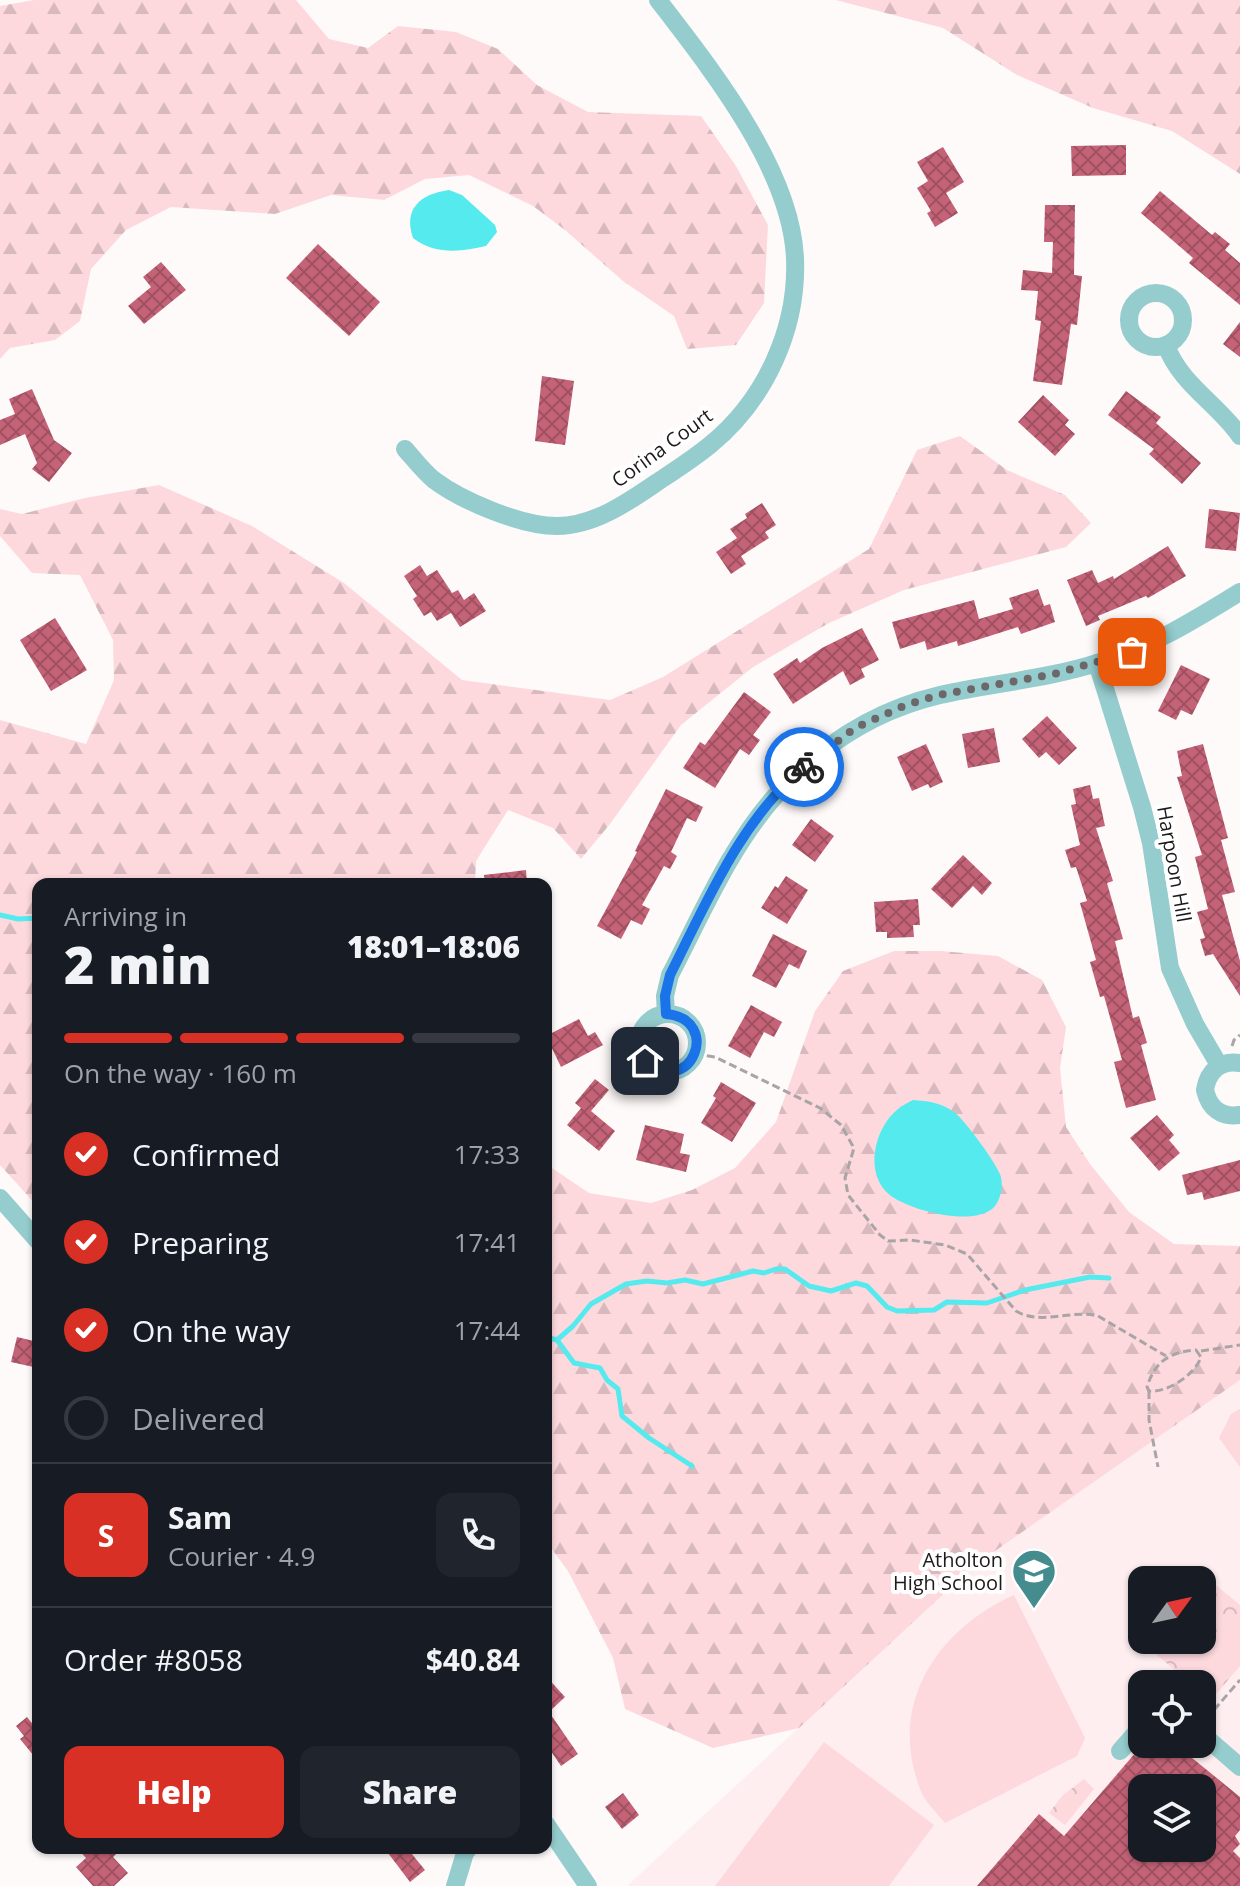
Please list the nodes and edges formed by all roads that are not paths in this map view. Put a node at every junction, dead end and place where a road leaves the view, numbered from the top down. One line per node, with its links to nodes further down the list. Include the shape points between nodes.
1 (658, 0): 4 (street, Corina Court, via 745,122 785,201 795,283 784,337 763,385 711,444 623,504 574,525 536,525 453,492 432,479)
2 (1166, 345): 3 (street, via 1186,381)
3 (1240, 436)
4 (405, 449)
5 (1240, 592): 6 (street, via 1132,652)
6 (1097, 663): 7 (street, via 906,705 855,728 821,752 775,795 741,840 670,975); 9 (street, Harpoon Hill, via 1151,843 1170,968)
7 (666, 1014): 7 (street, via 643,1028 640,1051 654,1069 673,1072 695,1054 696,1034 682,1017)
8 (1240, 1063): 9 (street)
9 (1219, 1065): 10 (street, via 1207,1081 1207,1099 1222,1114)
10 (1240, 1115)
11 (0, 1198): 12 (street)
12 (32, 1234)
13 (1128, 1742): 15 (street)
14 (1216, 1742): 16 (street)
15 (1120, 1751)
16 (1240, 1767)
17 (552, 1833): 20 (street)
18 (465, 1854): 19 (street)
19 (455, 1886)
20 (588, 1886)

